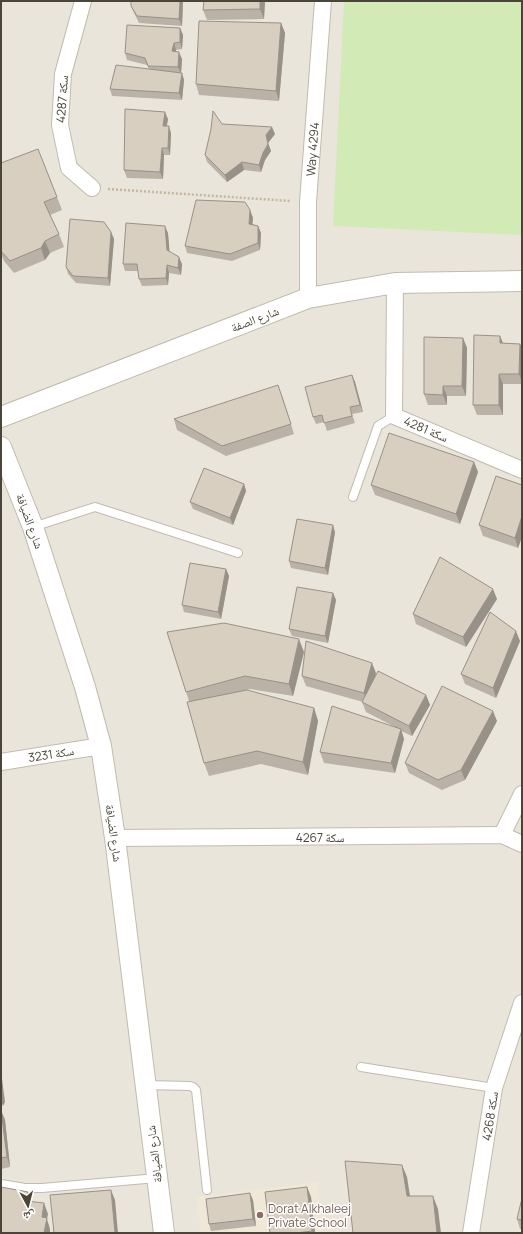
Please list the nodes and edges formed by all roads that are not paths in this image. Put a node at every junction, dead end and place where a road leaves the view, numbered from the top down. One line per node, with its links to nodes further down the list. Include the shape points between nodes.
1 (83, 1): 3 (street, سكة 4287, via 63,74 60,125 69,168)
2 (323, 1): 6 (street, Way 4294, via 308,202)
3 (92, 188)
4 (522, 281): 5 (street, شارع الصفة)
5 (394, 283): 6 (street, شارع الصفة); 7 (street)
6 (308, 298): 8 (street, شارع الصفة)
7 (394, 416): 10 (street, سكة 4281); 11 (lane, سكة 4281, via 378,426)
8 (1, 417)
9 (1, 447): 12 (street, شارع الضيافة)
10 (522, 470)
11 (353, 496)
12 (33, 527): 13 (lane, via 95,507); 14 (street, شارع الضيافة, via 85,687)
13 (238, 553)
14 (101, 746): 15 (street, سكة 3231); 18 (street, شارع الضيافة)
15 (1, 762)
16 (522, 794): 17 (street)
17 (502, 835): 18 (street, سكة 4267); 19 (street, سكة 4267)
18 (116, 838): 22 (street, شارع الضيافة)
19 (522, 844)
20 (522, 1003): 23 (street, سكة 4268)
21 (361, 1067): 23 (lane)
22 (146, 1085): 24 (street, شارع الضيافة); 26 (lane, via 190,1086 196,1090)
23 (494, 1088): 28 (street, سكة 4268)
24 (157, 1178): 25 (lane, via 42,1188); 27 (street, شارع الضيافة)
25 (1, 1184)
26 (207, 1190)
27 (164, 1233)
28 (471, 1233)

